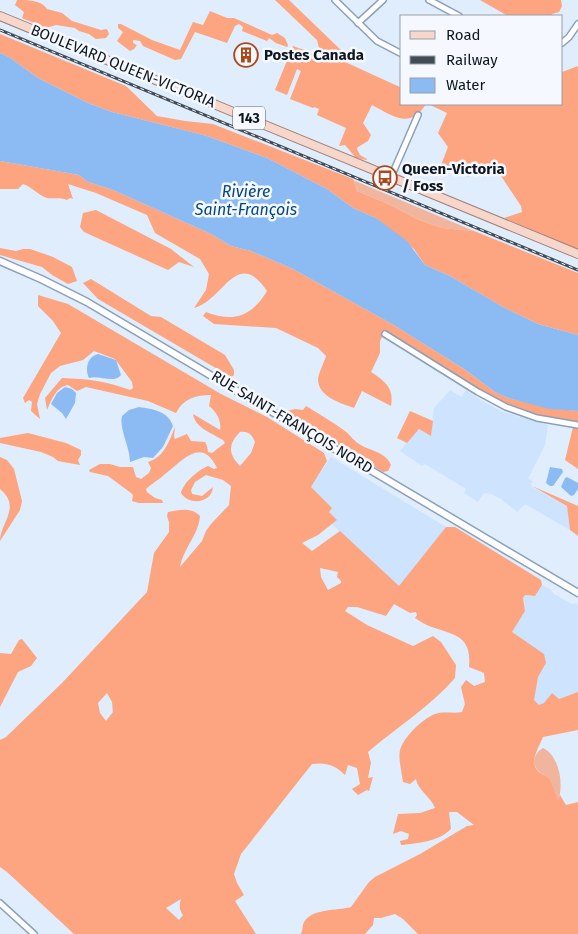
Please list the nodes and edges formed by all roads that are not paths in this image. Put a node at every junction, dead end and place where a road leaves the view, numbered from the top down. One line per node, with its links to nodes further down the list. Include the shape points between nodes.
1 (335, 0): 6 (street)
2 (383, 0): 6 (street)
3 (429, 0): 4 (street)
4 (457, 15)
5 (0, 16): 11 (main road, BOULEVARD QUEEN-VICTORIA / 143)
6 (358, 23): 9 (street, via 377,41)
7 (578, 24): 8 (street)
8 (563, 42)
9 (400, 53)
10 (418, 115): 11 (street)
11 (391, 177): 12 (main road, BOULEVARD QUEEN-VICTORIA / 143)
12 (578, 254)
13 (0, 261): 16 (street, RUE SAINT-FRANÇOIS NORD, via 86,302)
14 (385, 334): 15 (street, via 506,407 537,418)
15 (578, 425)
16 (578, 593)
17 (0, 903): 18 (street)
18 (34, 934)

